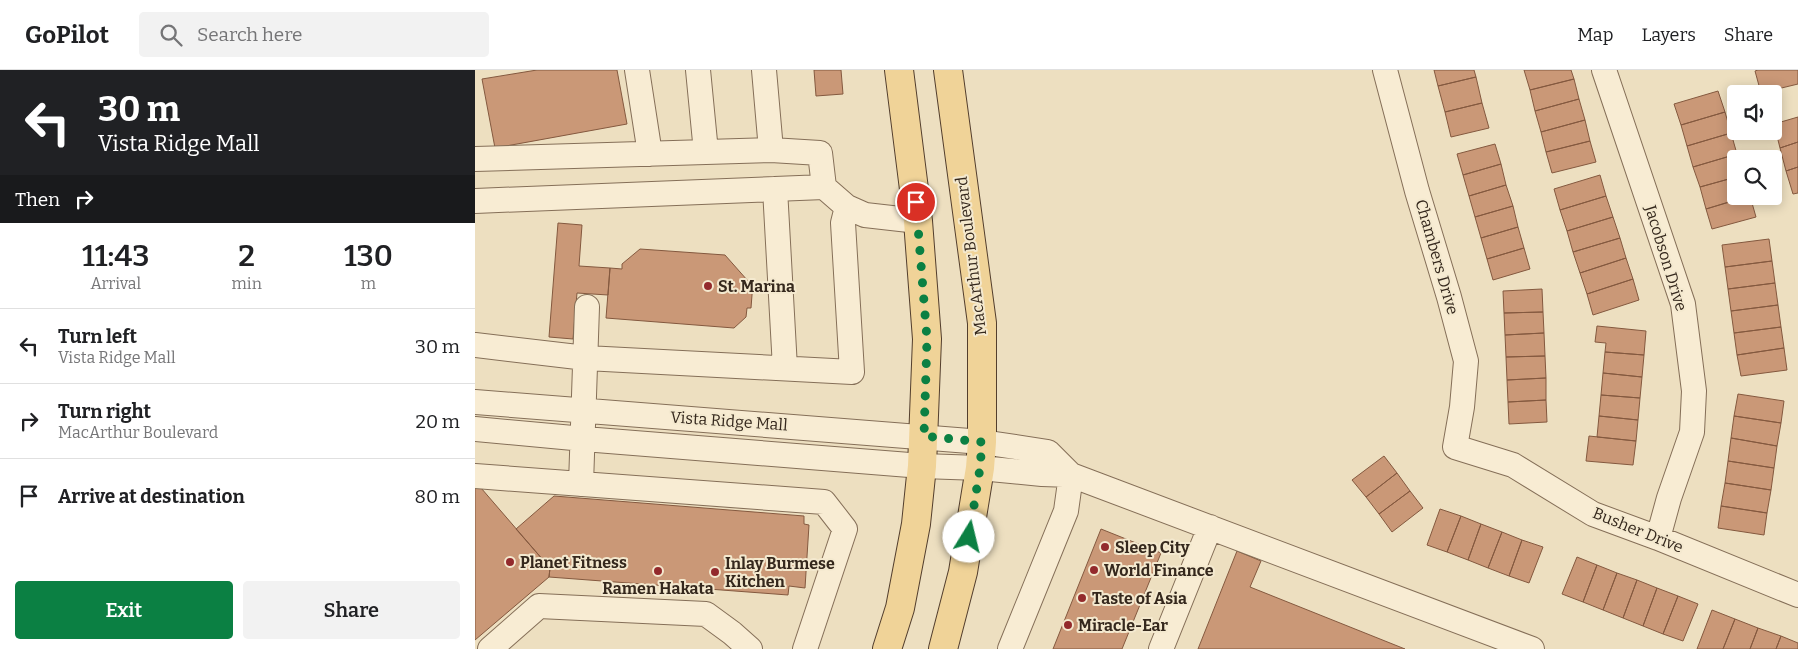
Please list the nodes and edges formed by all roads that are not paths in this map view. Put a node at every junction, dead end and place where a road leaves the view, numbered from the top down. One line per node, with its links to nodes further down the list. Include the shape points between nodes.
1 (637, 70): 10 (street)
2 (698, 70): 9 (street)
3 (764, 70): 8 (street)
4 (899, 70): 16 (main road)
5 (948, 70): 27 (main road, MacArthur Boulevard, via 982,323)
6 (1385, 70): 26 (street, Chambers Drive, via 1467,361)
7 (1604, 70): 33 (street, Jacobson Drive, via 1683,304 1694,391 1692,432)
8 (771, 150): 9 (street); 12 (street, via 820,153)
9 (706, 152): 10 (street)
10 (650, 154): 11 (street)
11 (475, 159)
12 (824, 186): 13 (street); 15 (street)
13 (775, 188): 14 (street); 20 (street)
14 (475, 200)
15 (847, 207): 16 (street, via 865,216); 20 (street, via 843,223 852,372)
16 (918, 221): 24 (main road, via 927,339)
17 (587, 307): 19 (street)
18 (475, 346): 19 (street)
19 (586, 358): 20 (street); 22 (street)
20 (785, 368)
21 (475, 402): 22 (street, Vista Ridge Mall)
22 (584, 410): 24 (street, Vista Ridge Mall); 25 (street)
23 (475, 429): 25 (street, Vista Ridge Mall)
24 (924, 436): 27 (street, Vista Ridge Mall); 28 (main road)
25 (584, 439): 28 (street, Vista Ridge Mall); 31 (street)
26 (1455, 447): 33 (street, Busher Drive, via 1513,464 1593,514)
27 (981, 455): 28 (street, Vista Ridge Mall); 29 (street, via 1041,474); 41 (main road, MacArthur Boulevard, via 963,572)
28 (922, 466): 35 (main road, via 917,524)
29 (1071, 475): 32 (street); 42 (street, via 1066,511)
30 (475, 476): 31 (street)
31 (581, 484): 38 (street, via 824,502 845,529)
32 (1210, 527): 43 (street); 44 (street)
33 (1658, 538): 34 (street, Busher Drive)
34 (1798, 595)
35 (901, 608): 39 (main road); 40 (main road)
36 (490, 649): 37 (street, via 539,606 706,614)
37 (750, 649)
38 (805, 649)
39 (887, 649)
40 (897, 649)
41 (943, 649)
42 (1011, 649)
43 (1161, 649)
44 (1531, 649)

